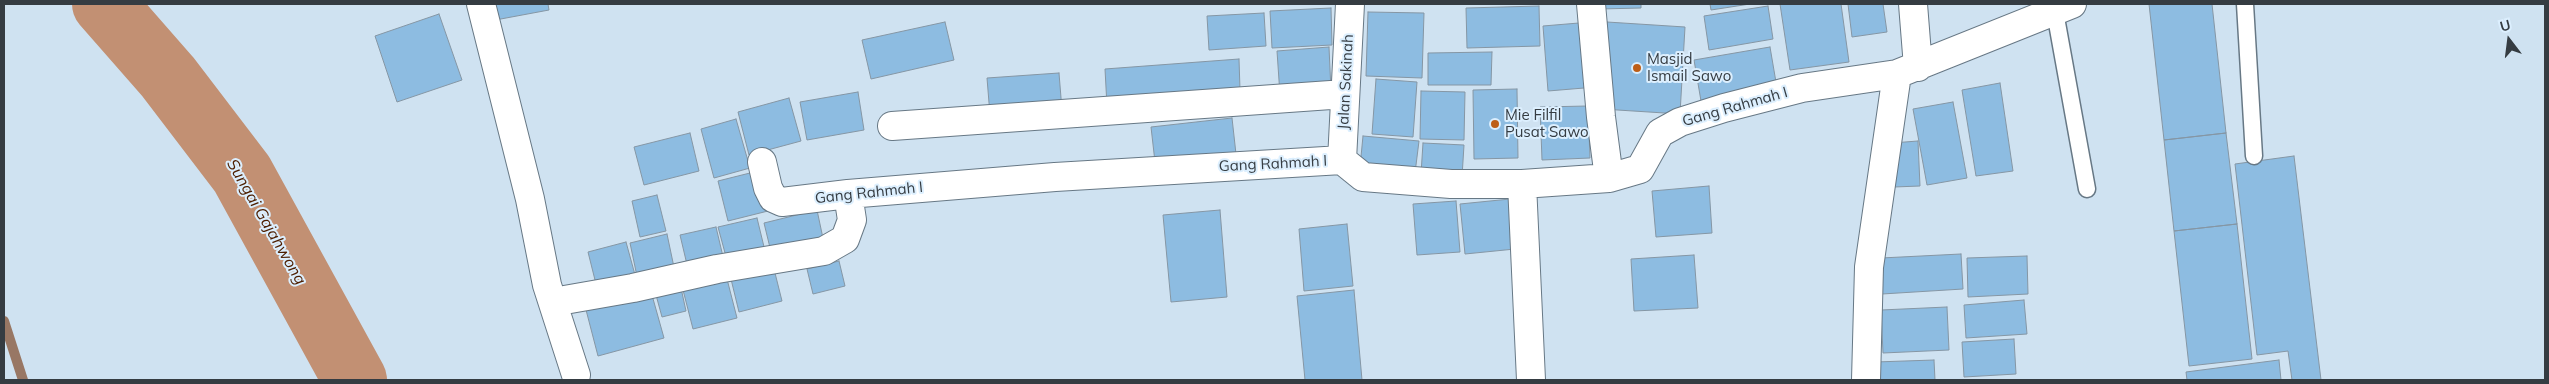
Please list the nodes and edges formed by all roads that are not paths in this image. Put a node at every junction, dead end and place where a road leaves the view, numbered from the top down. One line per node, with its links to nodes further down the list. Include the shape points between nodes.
1 (481, 4): 17 (street, via 504,88)
2 (1350, 4): 8 (street, Jalan Sakinah)
3 (1591, 4): 13 (street)
4 (1913, 4): 7 (street)
5 (2246, 4): 10 (lane)
6 (2063, 8): 7 (street, Gang Rahmah I); 15 (lane)
7 (1907, 70): 13 (street, Gang Rahmah I, via 1802,88 1680,122 1660,133 1640,169); 20 (street, via 1869,267)
8 (1345, 94): 9 (street); 11 (street, Jalan Sakinah)
9 (892, 126)
10 (2254, 156)
11 (1342, 160): 14 (street, Gang Rahmah I, via 1363,177 1451,184); 16 (street, Gang Rahmah I, via 1055,177)
12 (762, 162): 16 (street, Gang Rahmah I, via 773,198 782,202)
13 (1609, 178): 14 (street, Gang Rahmah I)
14 (1522, 184): 19 (street)
15 (2087, 189)
16 (848, 194): 17 (street, via 852,220 845,238 824,252 717,269)
17 (553, 302): 18 (street)
18 (576, 375)
19 (1531, 380)
20 (1866, 380)

